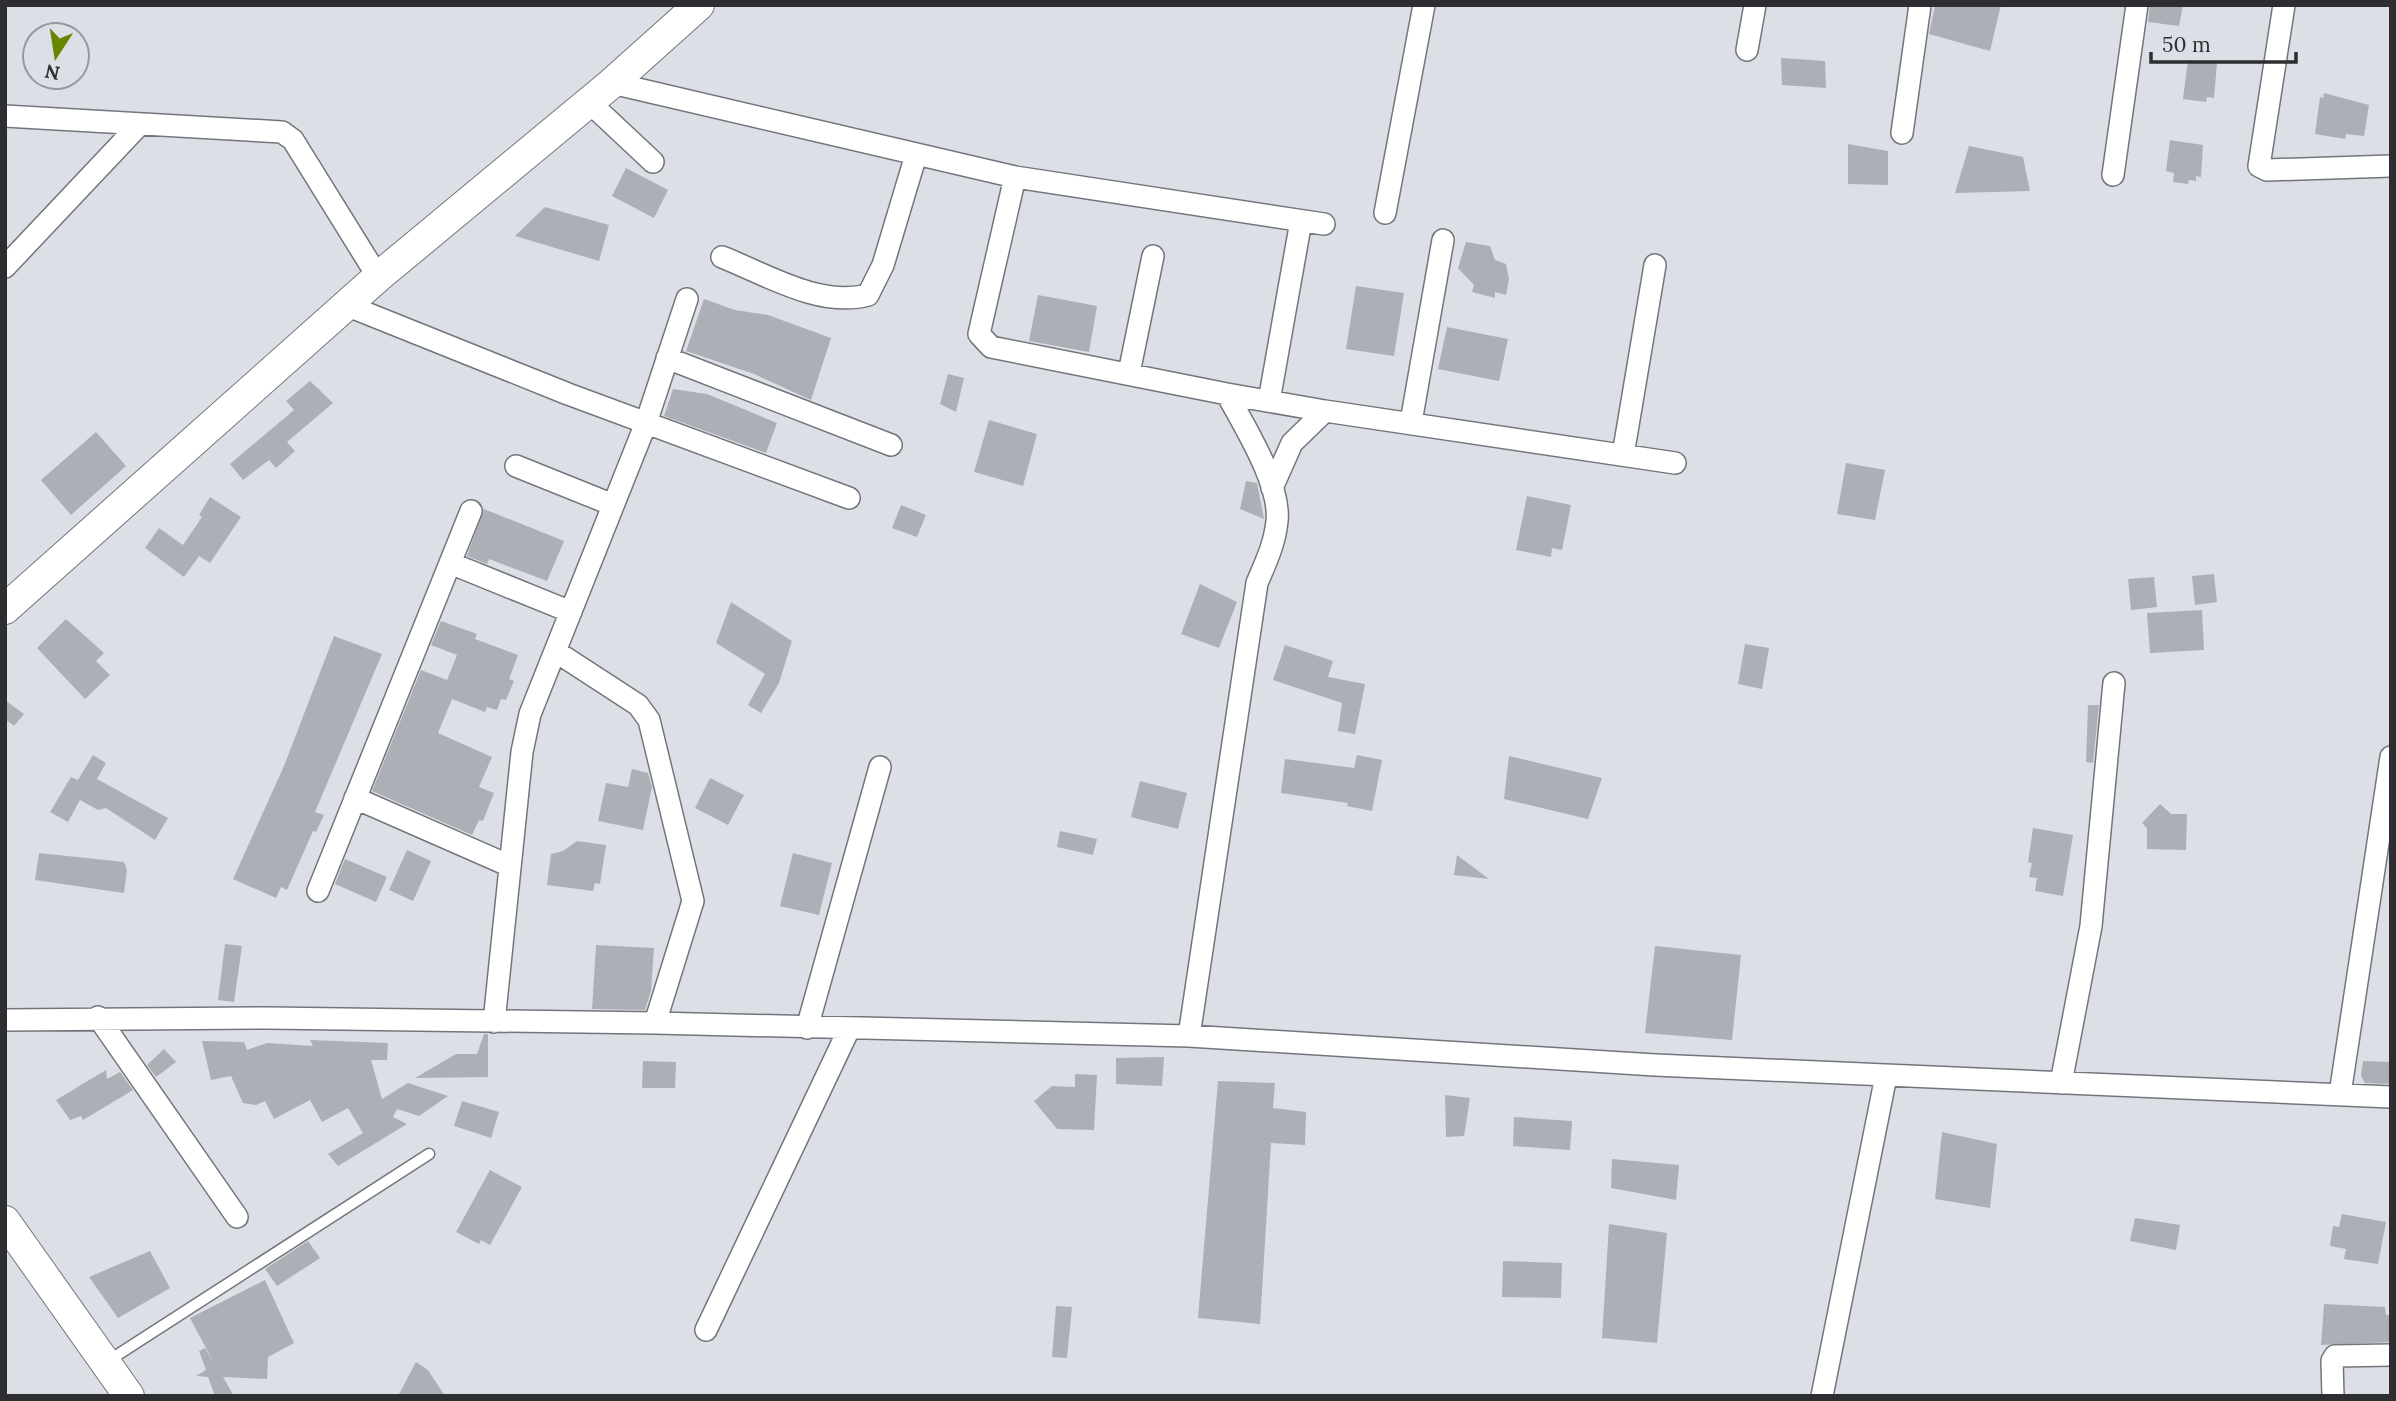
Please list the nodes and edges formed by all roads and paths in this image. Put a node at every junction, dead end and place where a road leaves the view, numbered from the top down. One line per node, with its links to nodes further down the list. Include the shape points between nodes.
1 (699, 5): 8 (main road)
2 (1424, 5): 18 (street)
3 (1755, 5): 7 (street)
4 (1920, 5): 12 (street)
5 (2137, 5): 16 (street)
6 (2284, 5): 15 (street, via 2259,166 2267,170)
7 (1747, 50)
8 (612, 83): 9 (main road); 13 (street)
9 (589, 102): 14 (street); 26 (main road)
10 (5, 116): 11 (street)
11 (140, 124): 25 (street); 26 (street, via 289,136)
12 (1902, 133)
13 (916, 155): 17 (street); 23 (street, via 883,265 868,295 821,295)
14 (653, 162)
15 (2391, 166)
16 (2113, 175)
17 (1015, 177): 19 (street); 30 (street, via 979,334 991,347)
18 (1385, 213)
19 (1301, 220): 20 (street); 32 (street)
20 (1324, 224)
21 (1443, 240): 35 (street)
22 (1153, 256): 30 (street)
23 (722, 257)
24 (1655, 265): 37 (street)
25 (5, 267)
26 (378, 277): 28 (main road)
27 (687, 299): 29 (street)
28 (346, 305): 34 (street); 45 (main road)
29 (667, 358): 34 (street); 36 (street)
30 (1129, 373): 31 (street)
31 (1227, 394): 32 (street); 40 (street)
32 (1269, 401): 33 (street)
33 (1325, 411): 35 (street); 40 (street, via 1292,443)
34 (646, 422): 41 (street); 42 (street)
35 (1411, 422): 37 (street)
36 (891, 445)
37 (1623, 455): 38 (street)
38 (1675, 463)
39 (516, 466): 42 (street)
40 (1272, 488): 60 (street, via 1278,517 1273,548 1257,583)
41 (849, 498)
42 (613, 505): 46 (street)
43 (471, 511): 44 (street)
44 (450, 563): 46 (street); 51 (street)
45 (9, 601)
46 (570, 612): 47 (street)
47 (555, 651): 52 (street, via 525,733); 57 (street, via 638,705 649,720 693,901)
48 (2113, 683): 62 (street, via 2091,926)
49 (2391, 757): 63 (street)
50 (880, 767): 58 (street)
51 (355, 798): 52 (street); 53 (street)
52 (510, 866): 56 (street)
53 (318, 891)
54 (98, 1017): 55 (street); 56 (street); 66 (street)
55 (5, 1020)
56 (494, 1022): 57 (street)
57 (655, 1023): 58 (street)
58 (807, 1028): 59 (street)
59 (849, 1029): 60 (street); 68 (street)
60 (1189, 1037): 61 (street)
61 (1886, 1076): 62 (street); 72 (street)
62 (2062, 1083): 63 (street)
63 (2340, 1094): 64 (street)
64 (2391, 1097)
65 (429, 1154): 70 (lane)
66 (237, 1217)
67 (5, 1221): 70 (main road)
68 (706, 1330)
69 (2391, 1354): 73 (street, via 2336,1356 2332,1361)
70 (106, 1363): 71 (main road)
71 (129, 1396)
72 (1822, 1396)
73 (2333, 1396)

